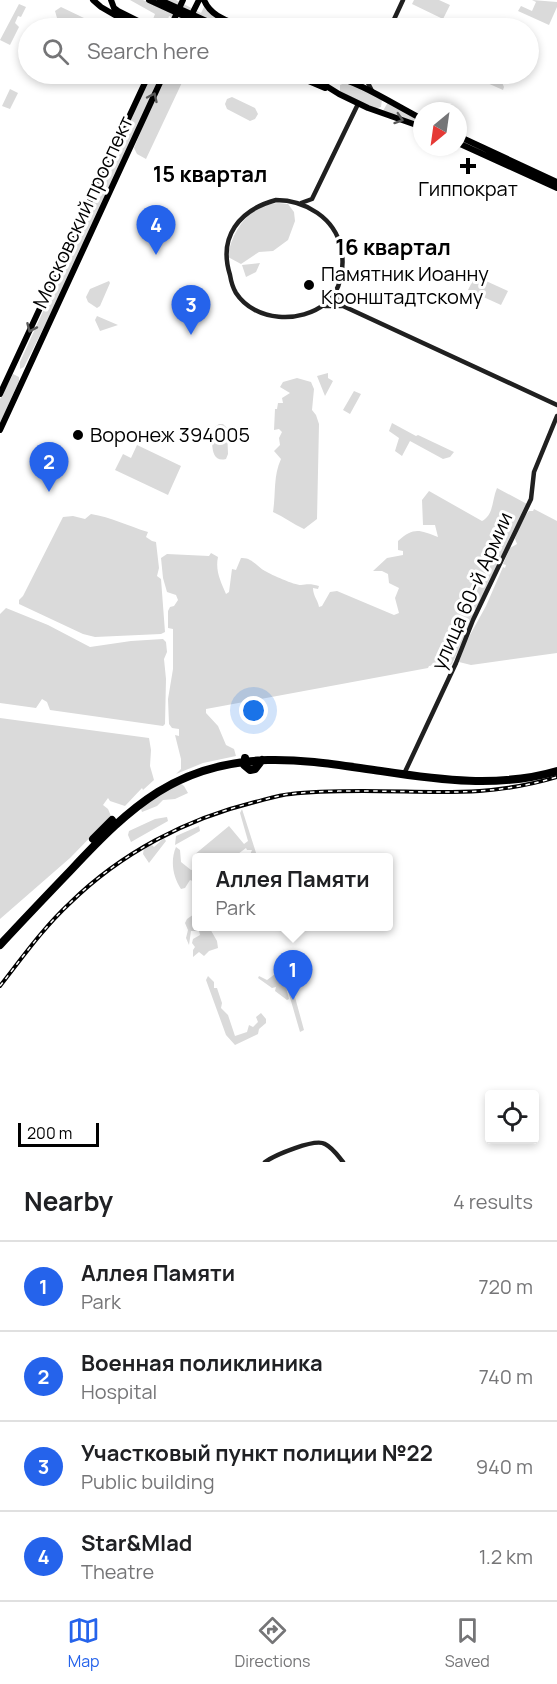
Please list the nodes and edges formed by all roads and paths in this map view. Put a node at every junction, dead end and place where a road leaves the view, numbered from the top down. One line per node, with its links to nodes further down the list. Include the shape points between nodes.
1 (93, 0): 9 (main road)
2 (111, 0): 10 (main road, via 114,8)
3 (148, 0): 12 (main road)
4 (160, 0): 14 (main road)
5 (183, 0): 11 (main road)
6 (204, 0): 15 (main road)
7 (405, 0): 16 (street)
8 (198, 2): 13 (main road)
9 (120, 18)
10 (132, 18)
11 (175, 18)
12 (187, 18)
13 (190, 18)
14 (200, 18)
15 (223, 18)
16 (397, 18)
17 (143, 84): 41 (main road, Московский проспект, one-way to 41)
18 (159, 84): 42 (main road, Московский проспект, one-way to 18)
19 (316, 84): 25 (main road)
20 (323, 84): 25 (main road)
21 (339, 84): 25 (main road)
22 (369, 84): 24 (street)
23 (358, 85): 24 (main road)
24 (372, 91): 26 (main road)
25 (337, 93): 27 (main road)
26 (383, 97): 28 (main road, via 383,107); 29 (main road)
27 (358, 104): 28 (main road); 35 (street)
28 (375, 111): 30 (main road, one-way to 30)
29 (413, 114)
30 (413, 124)
31 (467, 140): 33 (main road)
32 (467, 147): 34 (main road)
33 (557, 182)
34 (557, 188)
35 (312, 199): 36 (street); 37 (street)
36 (301, 203): 37 (street); 39 (street, via 276,200 248,214 227,241 226,264 236,292 264,313 296,318)
37 (313, 208): 38 (street, via 332,228 341,245 341,272)
38 (335, 292): 39 (street); 40 (street)
39 (323, 306): 40 (street)
40 (343, 306): 46 (street)
41 (16, 361): 42 (main road, via 19,372); 43 (main road, Московский проспект)
42 (30, 364): 44 (main road, Московский проспект)
43 (9, 375): 44 (main road, via 21,376); 45 (main road, Московский проспект)
44 (21, 383): 48 (main road, Московский проспект)
45 (0, 394)
46 (557, 405)
47 (557, 416): 51 (street, улица 60-й Армии, via 534,472 531,499)
48 (0, 430)
49 (244, 760): 51 (highway, via 302,761); 51 (highway, via 302,757); 52 (highway, via 205,766 134,802 103,829); 53 (highway, via 189,776 150,795 102,838)
50 (557, 768): 51 (highway, via 526,778 465,781)
51 (405, 772)
52 (0, 939)
53 (0, 945)
54 (265, 1162): 55 (street, via 310,1143 324,1143)
55 (343, 1162)

